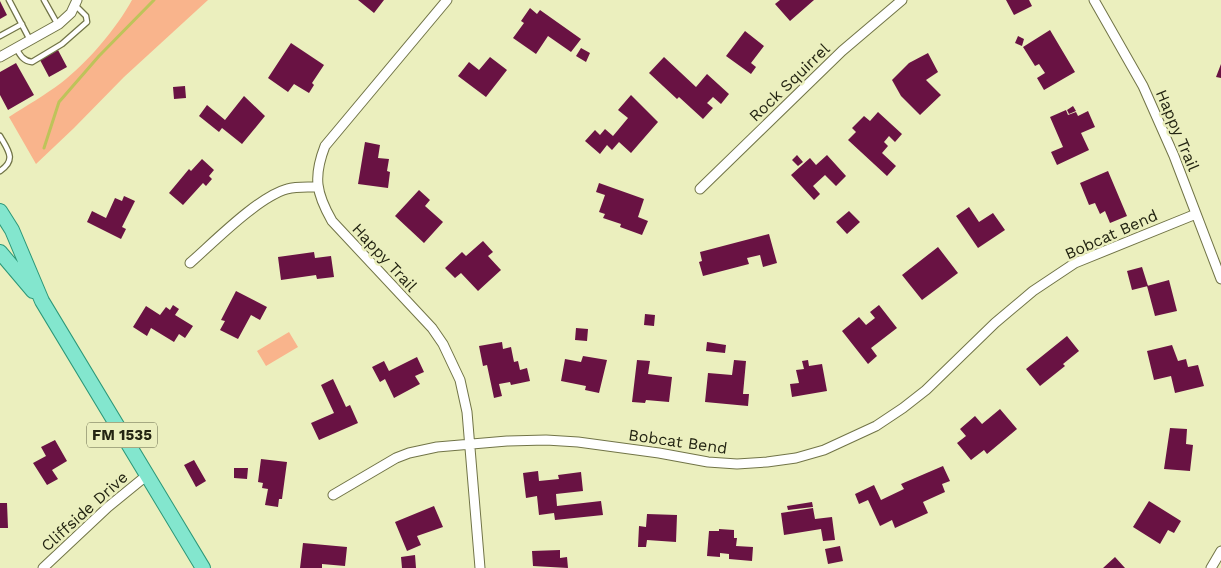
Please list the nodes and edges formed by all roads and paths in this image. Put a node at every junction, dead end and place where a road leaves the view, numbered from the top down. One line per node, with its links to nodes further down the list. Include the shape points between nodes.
1 (9, 0): 7 (lane)
2 (46, 0): 8 (lane)
3 (447, 0): 15 (street, Happy Trail, via 325,146 318,166)
4 (902, 0): 16 (street, Rock Squirrel, via 842,51)
5 (1094, 0): 18 (street, Happy Trail, via 1142,86)
6 (76, 2): 8 (street, via 71,13); 11 (lane, via 86,16 86,22 62,44 32,62 20,56)
7 (22, 24): 9 (lane); 10 (lane)
8 (58, 25): 10 (street)
9 (0, 36)
10 (30, 40): 11 (street)
11 (16, 48): 12 (street)
12 (0, 57)
13 (0, 136): 14 (lane, via 10,153 8,166)
14 (0, 171)
15 (318, 187): 20 (street, via 303,186 272,195); 23 (street, Happy Trail, via 332,221 432,328 443,344 460,380 468,412)
16 (700, 189)
17 (0, 211): 22 (main road, FM 1535, via 12,230)
18 (1196, 214): 21 (street, Happy Trail); 23 (street, Bobcat Bend, via 1075,263 1033,291 995,323 903,408 876,426 824,450 796,458 737,464 546,440)
19 (0, 252): 22 (main road, FM 1535)
20 (190, 263)
21 (1221, 279)
22 (42, 301): 24 (main road, FM 1535)
23 (470, 445): 25 (street, Bobcat Bend, via 409,453); 29 (street, Happy Trail)
24 (146, 476): 27 (street, Cliffside Drive); 28 (main road, FM 1535)
25 (333, 495)
26 (1221, 551): 30 (street)
27 (43, 568)
28 (203, 568)
29 (480, 568)
30 (1211, 568)

